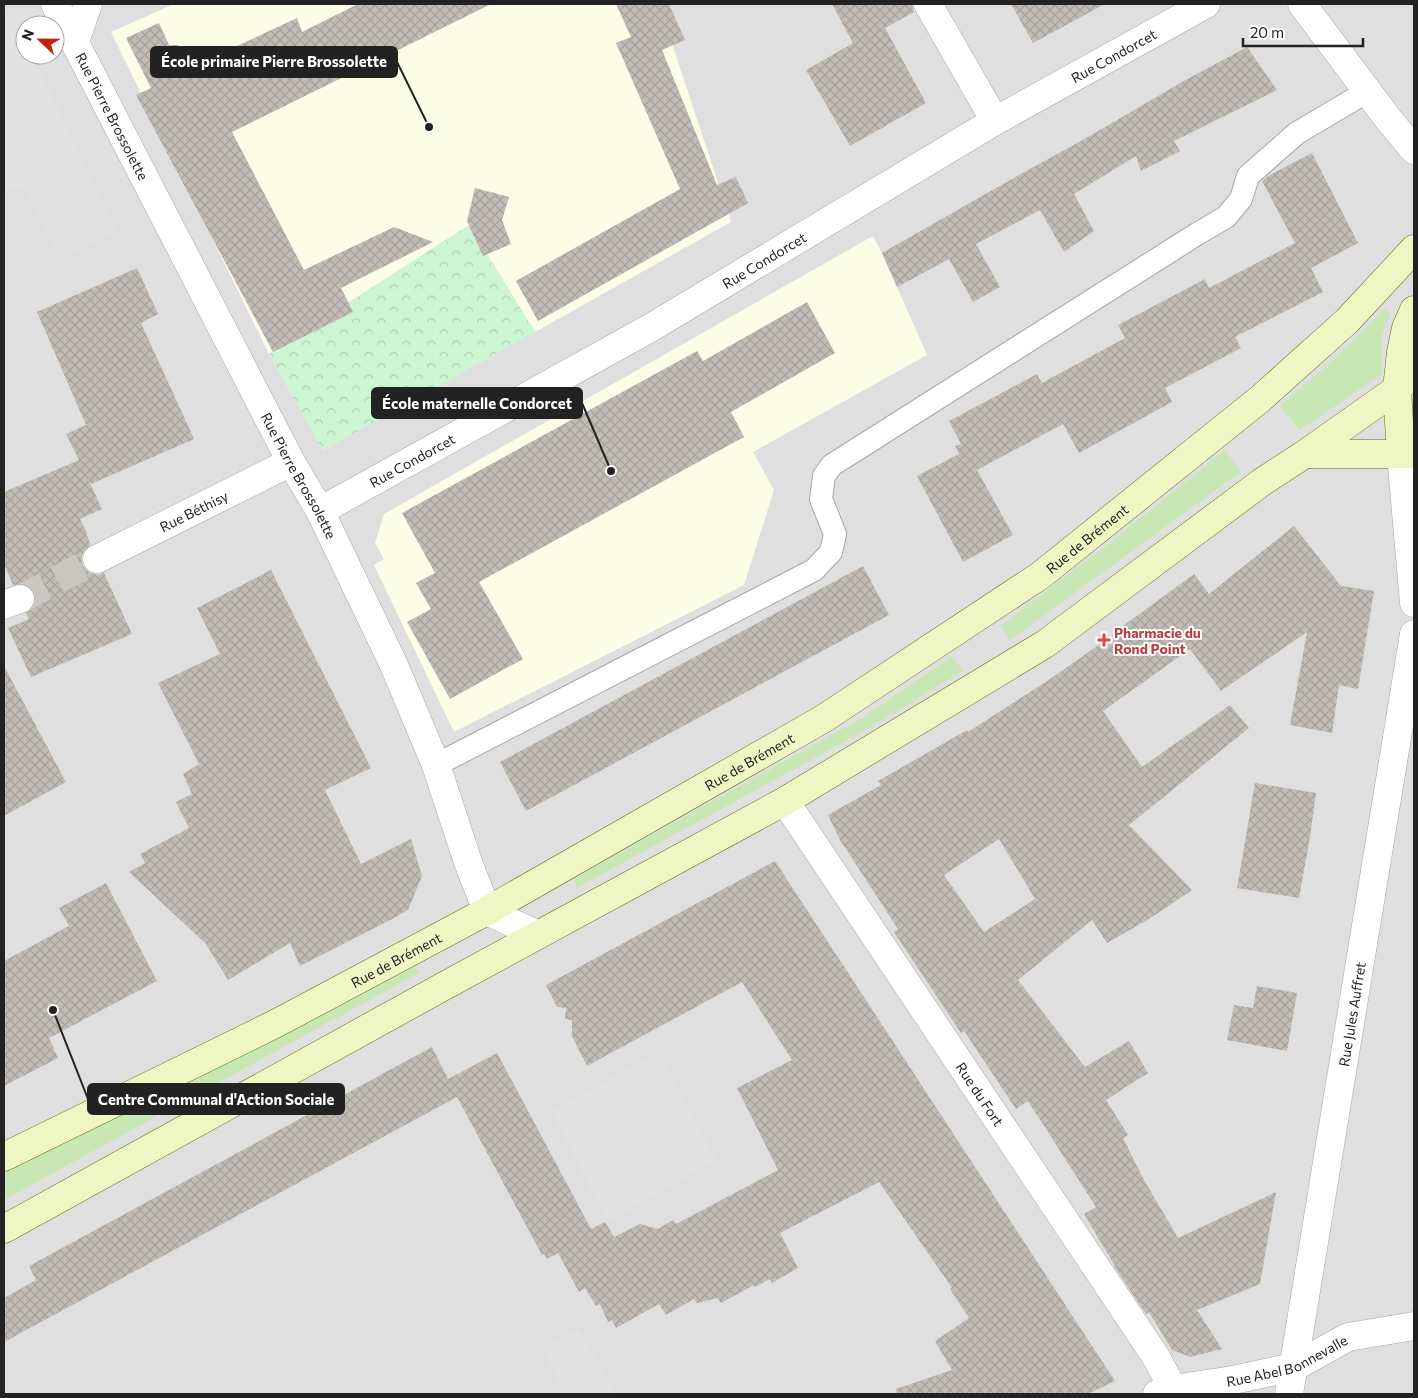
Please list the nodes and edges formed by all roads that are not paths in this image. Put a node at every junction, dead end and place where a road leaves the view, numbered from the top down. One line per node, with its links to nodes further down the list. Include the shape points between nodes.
1 (55, 4): 6 (street, Rue Pierre Brossolette)
2 (88, 4): 6 (street)
3 (928, 4): 8 (street)
4 (1206, 4): 8 (street, Rue Condorcet)
5 (1302, 4): 7 (street)
6 (75, 42): 15 (street, Rue Pierre Brossolette)
7 (1368, 91): 9 (street); 20 (lane, via 1297,133 1248,176 1241,199 1226,217 832,465 824,476 821,499 835,534 831,552 814,570)
8 (995, 121): 16 (street, Rue Condorcet, via 652,327)
9 (1414, 150)
10 (1414, 249): 22 (main road, Rue de Brément, via 1347,320 1260,399 1041,575 823,719)
11 (1414, 310): 12 (main road, via 1401,352)
12 (1406, 381): 13 (main road); 14 (main road)
13 (1304, 454): 14 (main road); 21 (main road, via 1231,504 1045,644)
14 (1407, 454): 18 (street)
15 (291, 462): 16 (street, Rue Pierre Brossolette); 17 (street, Rue Béthisy)
16 (320, 511): 20 (street, Rue Pierre Brossolette, via 394,663)
17 (97, 559)
18 (1414, 603)
19 (1414, 634): 27 (street, Rue Jules Auffret)
20 (436, 765): 22 (street, Rue Pierre Brossolette)
21 (785, 801): 23 (main road); 28 (street, Rue du Fort, via 1156,1357)
22 (487, 911): 23 (street); 24 (main road, Rue de Brément, via 275,1024)
23 (538, 935): 25 (main road)
24 (4, 1157)
25 (4, 1229)
26 (1414, 1326): 27 (street, Rue Abel Bonnevalle, via 1348,1337)
27 (1294, 1367): 28 (street, Rue Abel Bonnevalle); 29 (street, Rue Jules Auffret)
28 (1165, 1392)
29 (1289, 1394)

